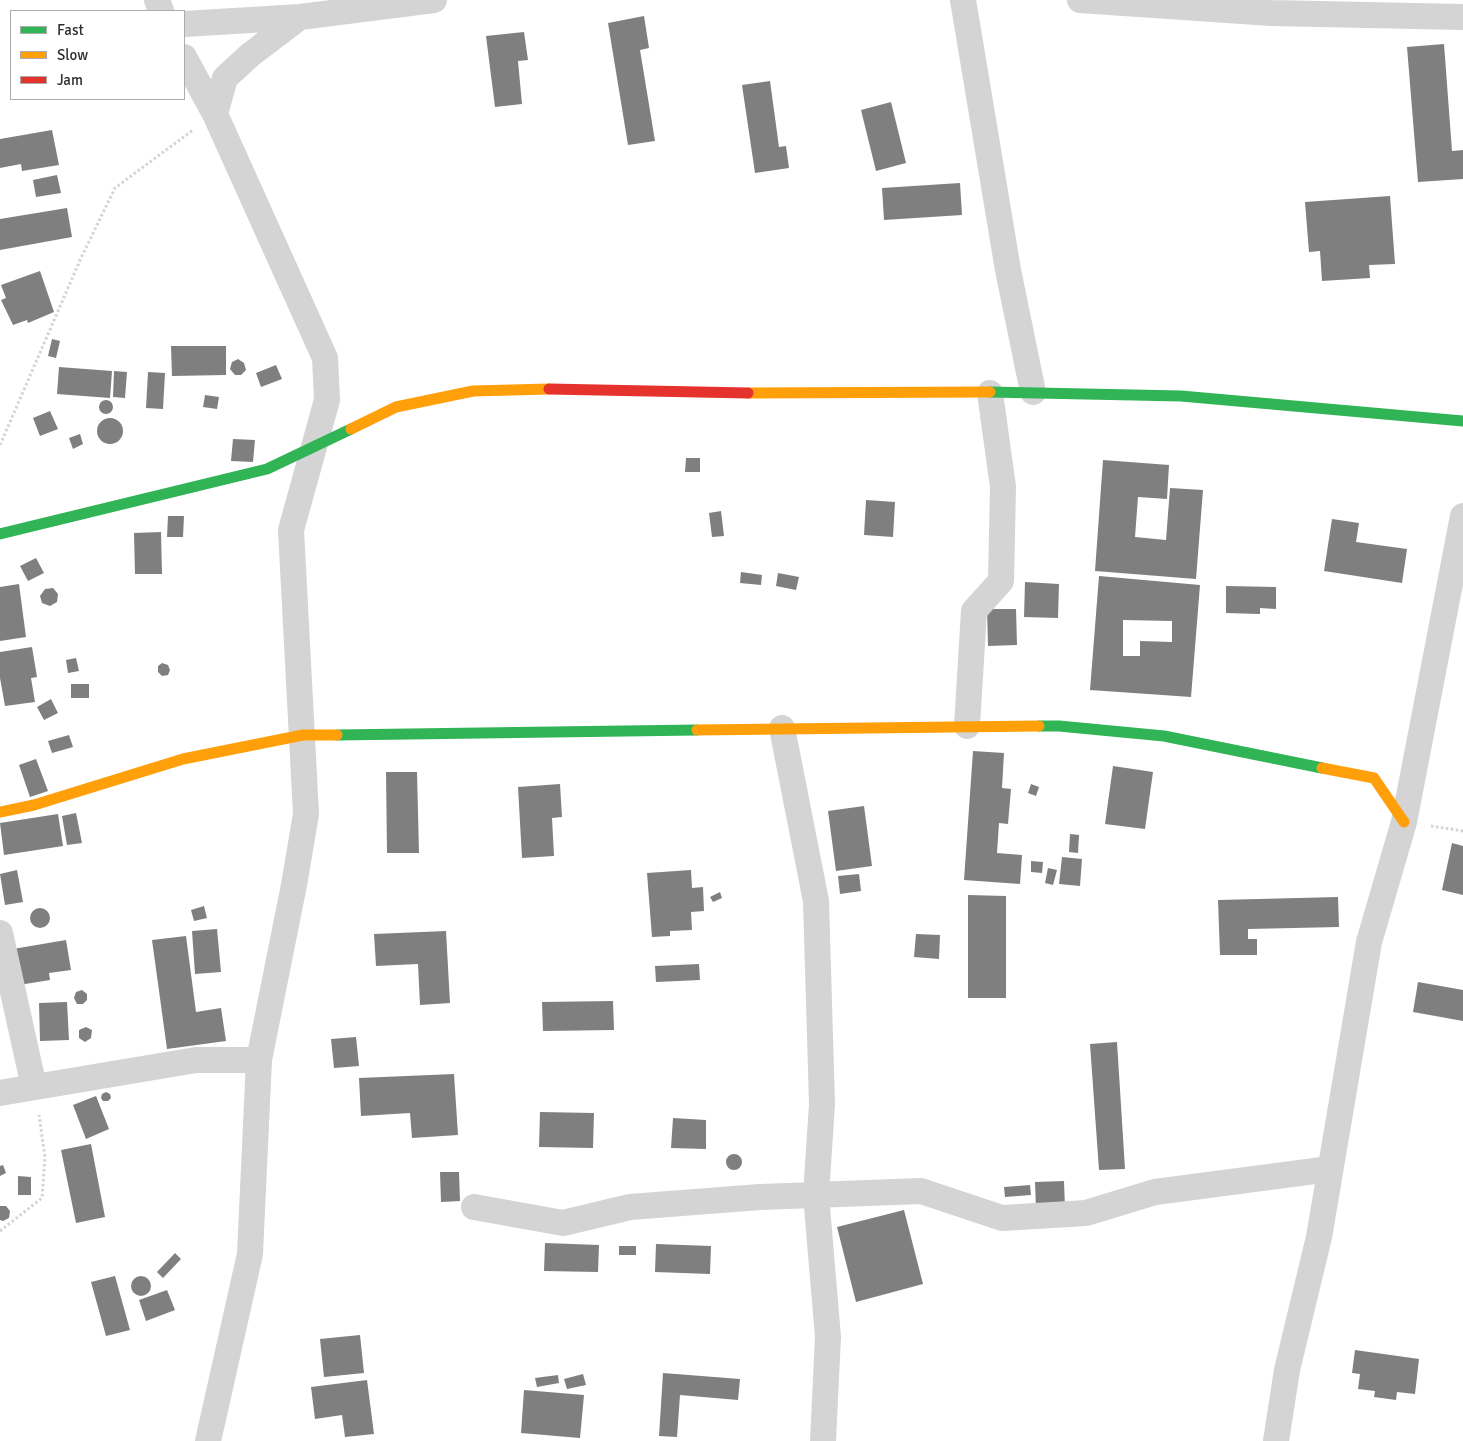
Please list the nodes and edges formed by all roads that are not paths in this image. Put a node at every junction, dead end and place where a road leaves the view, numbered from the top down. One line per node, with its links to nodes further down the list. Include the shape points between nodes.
1 (434, 0): 5 (street)
2 (963, 0): 9 (street, via 1008,270)
3 (1080, 0): 4 (street, via 1271,13)
4 (1463, 16)
5 (300, 17): 6 (street); 8 (street, via 225,78)
6 (185, 24)
7 (185, 59): 8 (street)
8 (215, 114): 12 (street, via 324,358 328,400)
9 (1033, 392): 10 (street); 11 (street, via 1181,396 1405,418)
10 (990, 393): 12 (street, via 473,391 396,407); 15 (street, via 1003,487 1001,581 974,611)
11 (1463, 420)
12 (316, 447): 14 (street, via 267,469); 17 (street, via 291,530)
13 (1463, 516): 19 (street)
14 (0, 534)
15 (967, 726): 16 (street); 19 (street, via 1059,726 1164,736 1374,778)
16 (782, 728): 17 (street); 25 (street, via 816,901 822,1104)
17 (303, 735): 18 (street, via 183,759 34,805); 21 (street, via 306,814)
18 (0, 812)
19 (1404, 822): 24 (street, via 1369,942)
20 (0, 933): 22 (street)
21 (259, 1060): 22 (street, via 196,1060); 27 (street, via 250,1254)
22 (34, 1087): 23 (street)
23 (0, 1093)
24 (1330, 1169): 25 (street, via 1155,1192 1086,1213 1002,1218 921,1191); 29 (street, via 1319,1237 1287,1370)
25 (816, 1196): 26 (street, via 630,1207 563,1223); 28 (street, via 828,1337)
26 (474, 1207)
27 (208, 1441)
28 (823, 1441)
29 (1276, 1441)

